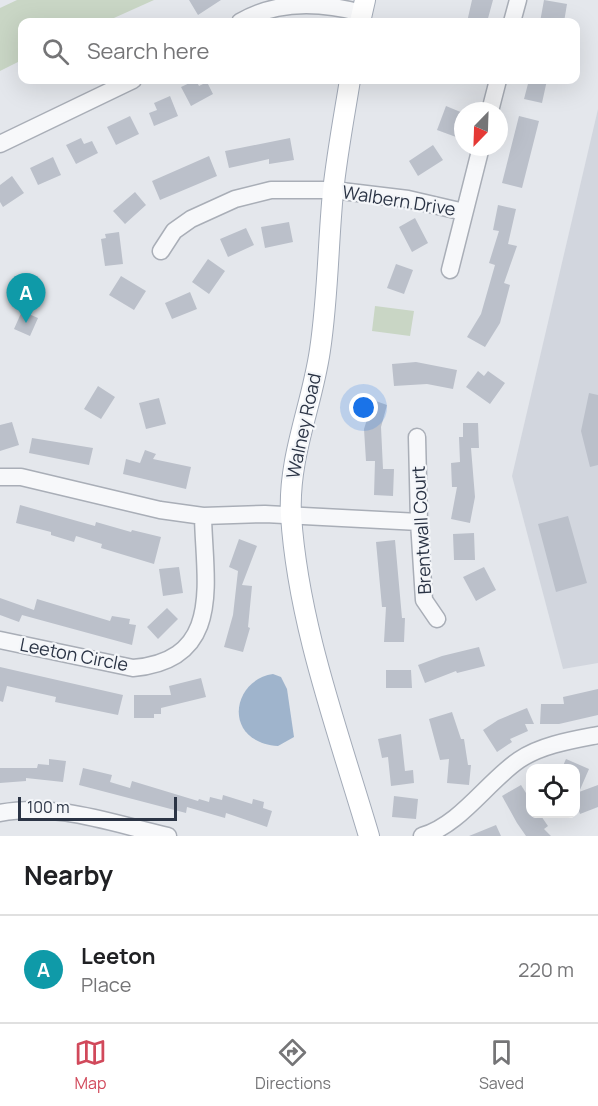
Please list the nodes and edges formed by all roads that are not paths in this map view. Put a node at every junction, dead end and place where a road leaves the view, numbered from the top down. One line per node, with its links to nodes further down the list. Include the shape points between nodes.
1 (518, 0): 4 (street)
2 (362, 12): 3 (street, via 323,3 295,2 270,6)
3 (248, 18)
4 (514, 18)
5 (125, 84): 9 (street)
6 (349, 84): 11 (main road, Walney Road)
7 (497, 84): 8 (street)
8 (492, 102)
9 (0, 144)
10 (479, 156): 12 (street)
11 (333, 190): 12 (street, Walbern Drive, via 408,199); 13 (street, Walbern Drive, via 271,190 235,199 182,224); 17 (main road, Walney Road, via 323,328 295,460)
12 (464, 212): 14 (street)
13 (161, 251)
14 (450, 270)
15 (417, 437): 19 (street, Brentwall Court)
16 (0, 477): 18 (street, via 21,477 160,510)
17 (291, 515): 18 (street); 19 (street); 25 (main road, Walney Road, via 297,568 321,674)
18 (203, 516): 21 (street, Leeton Circle, via 206,605 199,628 176,655 155,665 133,668)
19 (419, 522): 20 (street, Brentwall Court, via 424,600)
20 (437, 619)
21 (0, 640)
22 (598, 735): 26 (street, via 565,742 521,759 468,807)
23 (0, 813): 24 (street, via 53,810)
24 (168, 836)
25 (369, 836)
26 (422, 836)

